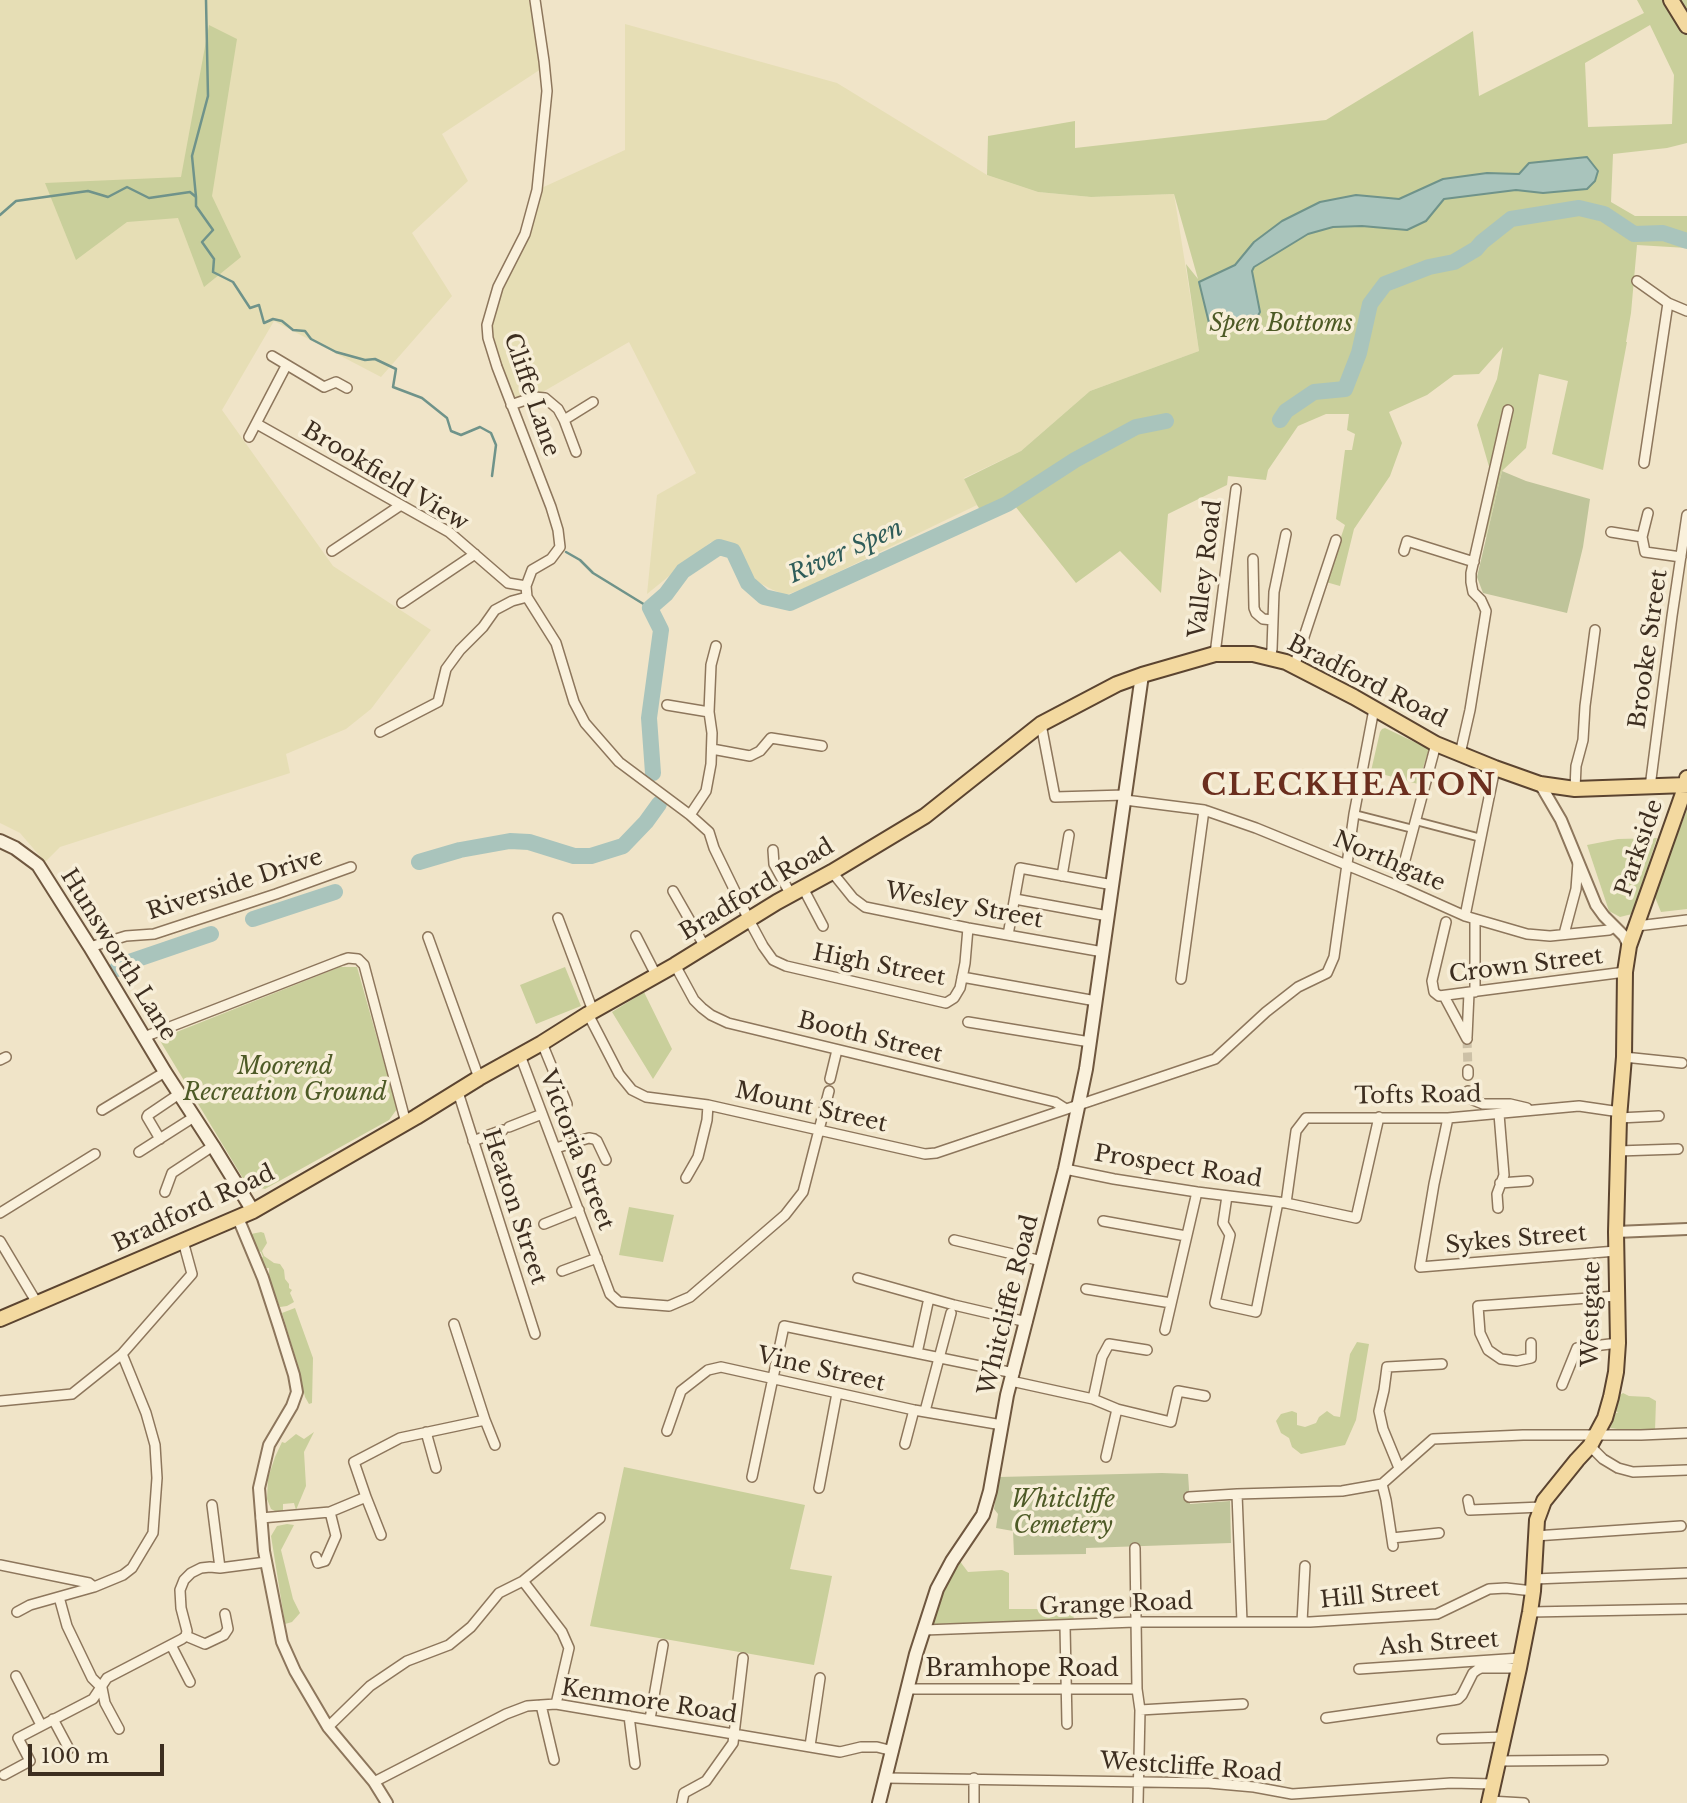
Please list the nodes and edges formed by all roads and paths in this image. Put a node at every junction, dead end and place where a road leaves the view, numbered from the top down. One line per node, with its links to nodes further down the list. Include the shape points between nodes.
1 (535, 0): 11 (street, Cliffe Lane, via 547,91 537,190 525,234 498,287 487,325)
2 (1671, 0): 3 (main road)
3 (1687, 26)
4 (1637, 281): 5 (street)
5 (1668, 303): 6 (street); 17 (street)
6 (1687, 311)
7 (272, 356): 8 (street, Brookfield View)
8 (286, 366): 9 (street, Brookfield View, via 324,387 336,382); 14 (street)
9 (347, 388)
10 (593, 402): 13 (street)
11 (511, 405): 13 (street, via 545,398); 32 (street, Cliffe Lane, via 551,507 560,547 551,559 531,570)
12 (1508, 410): 31 (street)
13 (564, 420): 16 (street)
14 (257, 424): 15 (street); 19 (street, Brookfield View)
15 (249, 437)
16 (576, 452)
17 (1644, 463)
18 (1236, 489): 38 (street, Valley Road)
19 (401, 505): 26 (street); 28 (street, Brookfield View, via 449,532)
20 (1648, 513): 24 (street)
21 (1687, 515): 29 (street, Brooke Street)
22 (1611, 532): 24 (street)
23 (1286, 534): 35 (street)
24 (1642, 537): 29 (street, via 1645,552)
25 (1336, 540): 40 (street)
26 (332, 551)
27 (1404, 551): 31 (street, via 1407,541)
28 (474, 554): 32 (street, Brookfield View, via 508,583); 34 (street)
29 (1681, 557): 55 (street, Brooke Street)
30 (1253, 559): 35 (street, via 1254,611)
31 (1474, 562): 50 (street, via 1473,592 1486,611)
32 (526, 586): 33 (street)
33 (527, 597): 46 (street, via 495,610 460,650 446,669 438,702); 60 (street, via 556,642 585,723 619,762)
34 (402, 603)
35 (1273, 620): 39 (street)
36 (1595, 630): 54 (street, via 1583,740)
37 (716, 646): 44 (street)
38 (1215, 654): 39 (main road, Bradford Road); 41 (main road, Bradford Road)
39 (1270, 658): 40 (main road, Bradford Road)
40 (1294, 667): 43 (main road, Bradford Road)
41 (1142, 675): 45 (main road, Bradford Road); 56 (main road, Whitcliffe Road)
42 (667, 705): 44 (street)
43 (1374, 709): 47 (main road, Bradford Road); 59 (street)
44 (709, 712): 49 (street)
45 (1041, 724): 56 (street, Northgate, via 1055,797); 69 (main road, Bradford Road, via 925,816)
46 (380, 732)
47 (1436, 744): 50 (main road, Bradford Road); 61 (street)
48 (822, 746): 49 (street, via 771,738 750,756)
49 (712, 749): 60 (street, via 706,792)
50 (1460, 754): 51 (main road, Bradford Road)
51 (1495, 768): 53 (main road, Bradford Road); 63 (street)
52 (1687, 782): 55 (main road, Bradford Road); 82 (main road, Parkside)
53 (1540, 784): 54 (main road, Bradford Road); 57 (street)
54 (1569, 788): 55 (main road, Bradford Road); 57 (street, via 1556,796)
55 (1650, 788)
56 (1125, 797): 58 (street, Northgate); 71 (main road, Whitcliffe Road)
57 (1553, 807): 66 (street)
58 (1203, 810): 67 (street, Northgate); 98 (street)
59 (1354, 814): 61 (street); 67 (street)
60 (690, 815): 79 (street, via 709,832)
61 (1415, 825): 63 (street); 72 (street)
62 (1069, 835): 70 (street)
63 (1481, 838): 78 (street)
64 (0, 841): 91 (main road, Hunsworth Lane, via 38,865)
65 (773, 849): 74 (street, via 774,864)
66 (1578, 862): 84 (street, via 1596,905); 86 (street, via 1576,890)
67 (1346, 866): 72 (street, Northgate); 119 (street, via 1336,946 1327,973 1298,987 1215,1059)
68 (351, 867): 91 (street, Riverside Drive, via 154,934 126,936)
69 (832, 872): 74 (main road, Bradford Road); 85 (street, Wesley Street, via 865,907)
70 (1062, 876): 71 (street); 75 (street, via 1020,868)
71 (1113, 885): 76 (main road, Whitcliffe Road)
72 (1398, 886): 78 (street, Northgate)
73 (673, 891): 92 (street)
74 (797, 892): 79 (main road, Bradford Road); 83 (street)
75 (1015, 899): 76 (street); 87 (street)
76 (1108, 916): 93 (main road, Whitcliffe Road)
77 (558, 918): 102 (street, Mount Street)
78 (1470, 918): 86 (street, Northgate, via 1527,934); 99 (street)
79 (749, 919): 92 (main road, Bradford Road); 97 (street, High Street, via 773,960 786,966 946,1003 954,998)
80 (1687, 920): 82 (street)
81 (1446, 922): 100 (street, Crown Street, via 1432,981 1434,992)
82 (1638, 922): 84 (street, Northgate); 90 (main road, Westgate)
83 (823, 926)
84 (1614, 926): 86 (street, Northgate); 90 (street)
85 (968, 928): 87 (street, Wesley Street); 97 (street, High Street)
86 (1563, 934)
87 (1008, 935): 93 (street, Wesley Street)
88 (636, 936): 96 (street)
89 (428, 937): 112 (street)
90 (1629, 946): 95 (main road, Westgate)
91 (90, 947): 104 (main road, Hunsworth Lane)
92 (705, 947): 94 (main road, Bradford Road)
93 (1103, 952): 101 (main road, Whitcliffe Road)
94 (675, 965): 96 (main road, Bradford Road); 107 (street, Booth Street, via 694,1000 711,1015)
95 (1625, 972): 99 (street, Crown Street); 109 (main road, Westgate)
96 (656, 975): 102 (main road, Bradford Road)
97 (962, 977): 101 (street)
98 (1181, 979)
99 (1472, 993): 100 (street, Crown Street); 100 (street, via 1467,1039)
100 (1444, 996)
101 (1096, 1001): 105 (main road, Whitcliffe Road)
102 (590, 1012): 106 (main road, Bradford Road); 120 (street, Mount Street, via 619,1074 632,1090 646,1097)
103 (968, 1022): 105 (street)
104 (144, 1037): 111 (main road, Hunsworth Lane); 131 (street, via 342,960 358,960 364,965)
105 (1090, 1042): 119 (main road, Whitcliffe Road)
106 (542, 1043): 108 (main road, Bradford Road); 118 (street)
107 (837, 1050): 113 (street); 121 (street, Booth Street, via 1055,1101)
108 (520, 1055): 112 (main road, Bradford Road); 124 (street, Victoria Street)
109 (1624, 1057): 110 (street); 126 (main road, Westgate)
110 (1682, 1063)
111 (164, 1072): 117 (main road, Hunsworth Lane); 122 (street)
112 (479, 1078): 116 (main road, Bradford Road)
113 (830, 1079)
114 (829, 1091): 132 (street)
115 (1468, 1091): 123 (street, via 1473,1100 1483,1104)
116 (458, 1092): 131 (main road, Bradford Road); 134 (street, Heaton Street)
117 (179, 1094): 128 (main road, Hunsworth Lane); 133 (street, via 148,1115)
118 (567, 1104)
119 (1080, 1104): 121 (street); 142 (main road, Whitcliffe Road)
120 (708, 1105): 132 (street, Mount Street); 143 (street, via 698,1157)
121 (1066, 1109): 132 (street, Mount Street, via 925,1154)
122 (102, 1110)
123 (1536, 1110): 125 (street, Tofts Road); 126 (street, Tofts Road, via 1578,1106)
124 (542, 1114): 134 (street); 136 (street, Victoria Street)
125 (1499, 1114): 130 (street, Tofts Road); 145 (street, via 1504,1175)
126 (1620, 1115): 127 (street, Tofts Road); 138 (main road, Westgate)
127 (1659, 1116)
128 (194, 1117): 133 (street); 135 (main road, Hunsworth Lane)
129 (1380, 1117): 130 (street, Tofts Road); 149 (street, Tofts Road, via 1306,1118 1296,1131); 149 (street, Prospect Road, via 1356,1218)
130 (1448, 1118): 163 (street, Sykes Street, via 1420,1268)
131 (407, 1123): 152 (main road, Bradford Road)
132 (819, 1130): 164 (street, Victoria Street, via 803,1192 785,1214 691,1297 669,1306 619,1302 610,1294)
133 (160, 1139): 139 (street)
134 (473, 1141): 178 (street, Heaton Street)
135 (213, 1146): 146 (street, via 172,1173); 152 (main road, Hunsworth Lane)
136 (556, 1149): 141 (street, via 594,1139); 151 (street, Victoria Street)
137 (1678, 1149): 138 (street)
138 (1618, 1151): 158 (main road, Westgate)
139 (139, 1152)
140 (95, 1154): 153 (street)
141 (606, 1160)
142 (1065, 1169): 147 (street, Prospect Road); 165 (main road, Whitcliffe Road)
143 (686, 1178)
144 (1528, 1181): 145 (street)
145 (1500, 1183): 150 (street)
146 (164, 1192)
147 (1196, 1192): 148 (street, Prospect Road); 159 (street)
148 (1227, 1196): 149 (street, Prospect Road); 149 (street, via 1223,1223 1230,1235 1215,1303 1256,1312)
149 (1282, 1203)
150 (1498, 1208)
151 (579, 1210): 156 (street); 164 (street, Victoria Street)
152 (253, 1211): 154 (main road, Bradford Road)
153 (0, 1213)
154 (238, 1218): 162 (main road, Bradford Road); 218 (street, via 277,1319 297,1392 269,1445 258,1488)
155 (1103, 1222): 159 (street)
156 (544, 1224)
157 (1687, 1229): 158 (street)
158 (1615, 1232): 163 (main road, Westgate)
159 (1186, 1236): 172 (street)
160 (954, 1240): 165 (street)
161 (0, 1241): 171 (street)
162 (183, 1241): 171 (main road, Bradford Road); 183 (street, via 192,1274)
163 (1616, 1251): 169 (main road, Westgate)
164 (597, 1258): 166 (street)
165 (1042, 1261): 175 (main road, Whitcliffe Road)
166 (562, 1271)
167 (858, 1278): 170 (street)
168 (1086, 1289): 172 (street)
169 (1617, 1296): 179 (street, via 1478,1306 1480,1333 1488,1350 1501,1359 1517,1361 1531,1358); 180 (main road, Westgate)
170 (929, 1298): 175 (street); 182 (street)
171 (37, 1303): 174 (main road, Bradford Road)
172 (1171, 1303): 177 (street)
173 (951, 1313): 184 (street)
174 (0, 1319)
175 (1027, 1322): 186 (main road, Whitcliffe Road)
176 (454, 1324): 196 (street)
177 (1165, 1330)
178 (535, 1334)
179 (1531, 1343)
180 (1618, 1343): 188 (street, via 1577,1348); 201 (main road, Westgate, via 1611,1397)
181 (1147, 1350): 191 (street, via 1110,1343 1102,1357)
182 (917, 1353): 184 (street); 187 (street, via 784,1326)
183 (122, 1354): 192 (street, via 72,1394); 233 (street, via 155,1445 155,1520 153,1533 132,1568)
184 (940, 1358): 186 (street); 195 (street)
185 (1442, 1364): 206 (street, via 1387,1367 1378,1410)
186 (1012, 1377): 191 (street); 197 (main road, Whitcliffe Road)
187 (773, 1379): 189 (street, Vine Street); 198 (street, Vine Street, via 721,1367 708,1370 681,1391); 208 (street)
188 (1562, 1385)
189 (837, 1393): 194 (street, Vine Street); 210 (street)
190 (1205, 1396): 193 (street, via 1178,1391 1171,1422)
191 (1093, 1399): 193 (street)
192 (0, 1401)
193 (1118, 1409): 204 (street)
194 (914, 1410): 195 (street, Vine Street); 202 (street)
195 (925, 1411): 197 (street, Vine Street)
196 (485, 1420): 199 (street); 203 (street)
197 (1002, 1425): 243 (main road, Whitcliffe Road, via 983,1515 937,1589)
198 (667, 1431)
199 (426, 1432): 205 (street); 212 (street, via 400,1438 354,1462)
200 (1687, 1433): 201 (street)
201 (1593, 1440): 206 (street, via 1523,1435 1433,1439); 207 (street, via 1603,1459 1618,1468 1633,1472); 216 (main road, Westgate)
202 (905, 1444)
203 (495, 1445)
204 (1106, 1457)
205 (436, 1468)
206 (1399, 1468): 209 (street)
207 (1687, 1470)
208 (752, 1477)
209 (1382, 1484): 211 (street, via 1342,1492); 221 (street, via 1392,1542)
210 (819, 1488)
211 (1237, 1494): 213 (street); 240 (street)
212 (366, 1497): 217 (street); 222 (street)
213 (1189, 1497)
214 (1468, 1500): 216 (street, via 1470,1510)
215 (212, 1505): 229 (street)
216 (1542, 1507): 223 (main road, Westgate)
217 (330, 1512): 218 (street); 225 (street, via 336,1536 325,1561 318,1563)
218 (261, 1518): 226 (street)
219 (600, 1518): 231 (street)
220 (1681, 1526): 223 (street)
221 (1440, 1533)
222 (380, 1535)
223 (1535, 1536): 232 (main road, Westgate)
224 (1135, 1548): 239 (street)
225 (316, 1557)
226 (266, 1562): 229 (street); 267 (street, via 282,1642)
227 (0, 1564): 233 (street)
228 (1305, 1566): 241 (street)
229 (220, 1568): 244 (street, via 201,1569 184,1580 180,1590)
230 (1687, 1573): 232 (street, Hill Street)
231 (523, 1581): 257 (street, via 569,1648); 267 (street, via 499,1593 449,1645 407,1661 370,1686)
232 (1534, 1585): 237 (main road, Westgate); 241 (street, Hill Street, via 1489,1589 1437,1614)
233 (93, 1587): 234 (street)
234 (59, 1597): 236 (street); 253 (street, via 67,1626 92,1678)
235 (1687, 1609): 237 (street)
236 (18, 1612)
237 (1530, 1612): 248 (main road, Westgate)
238 (225, 1614): 244 (street, via 228,1629 224,1635 205,1644)
239 (1135, 1622): 240 (street, Grange Road); 242 (street, Grange Road); 256 (street)
240 (1242, 1622): 241 (street, Grange Road)
241 (1306, 1622)
242 (1065, 1626): 243 (street, Grange Road); 255 (street)
243 (924, 1630): 254 (main road, Whitcliffe Road)
244 (186, 1636): 245 (street)
245 (171, 1645): 252 (street); 253 (street, via 107,1678)
246 (663, 1645): 264 (street)
247 (743, 1658): 269 (street)
248 (1520, 1663): 249 (street, Ash Street); 262 (street, via 1477,1670 1458,1699); 270 (main road, Westgate)
249 (1359, 1669)
250 (16, 1676): 266 (street)
251 (820, 1678): 272 (street)
252 (190, 1682)
253 (102, 1688): 263 (street, via 93,1699); 268 (street)
254 (907, 1689): 255 (street, Bramhope Road); 274 (main road, Whitcliffe Road)
255 (1065, 1689): 256 (street, Bramhope Road); 265 (street)
256 (1137, 1689): 260 (street)
257 (556, 1704): 259 (street, Kenmore Road); 261 (street, Kenmore Road)
258 (1243, 1704): 260 (street)
259 (541, 1705): 275 (street); 283 (street, Kenmore Road, via 506,1714)
260 (1140, 1710): 282 (street)
261 (629, 1716): 264 (street, Kenmore Road); 278 (street)
262 (1326, 1717)
263 (53, 1719): 266 (street); 273 (street)
264 (650, 1719): 269 (street, Kenmore Road)
265 (1066, 1724)
266 (41, 1725): 279 (street, via 18,1738 30,1761)
267 (328, 1727): 283 (street)
268 (119, 1729)
269 (733, 1734): 272 (street, Kenmore Road); 287 (street, via 733,1743 706,1781 684,1793)
270 (1504, 1737): 271 (street); 277 (main road, Westgate)
271 (1442, 1739)
272 (810, 1746): 274 (street, Kenmore Road, via 840,1752 861,1747)
273 (69, 1749)
274 (892, 1751): 280 (main road, Whitcliffe Road)
275 (554, 1760)
276 (1603, 1760): 277 (street)
277 (1498, 1761): 284 (main road, Westgate)
278 (635, 1764)
279 (4, 1775)
280 (886, 1777): 281 (street, Westcliffe Road); 288 (main road, Whitcliffe Road)
281 (974, 1778): 282 (street, Westcliffe Road); 289 (street)
282 (1138, 1781): 284 (street, Westcliffe Road, via 1254,1787 1292,1794); 290 (street)
283 (374, 1782): 286 (street)
284 (1493, 1784): 285 (main road, Westgate)
285 (1489, 1802): 291 (street)
286 (387, 1803)
287 (682, 1803)
288 (879, 1803)
289 (974, 1803)
290 (1138, 1803)
291 (1524, 1803)

